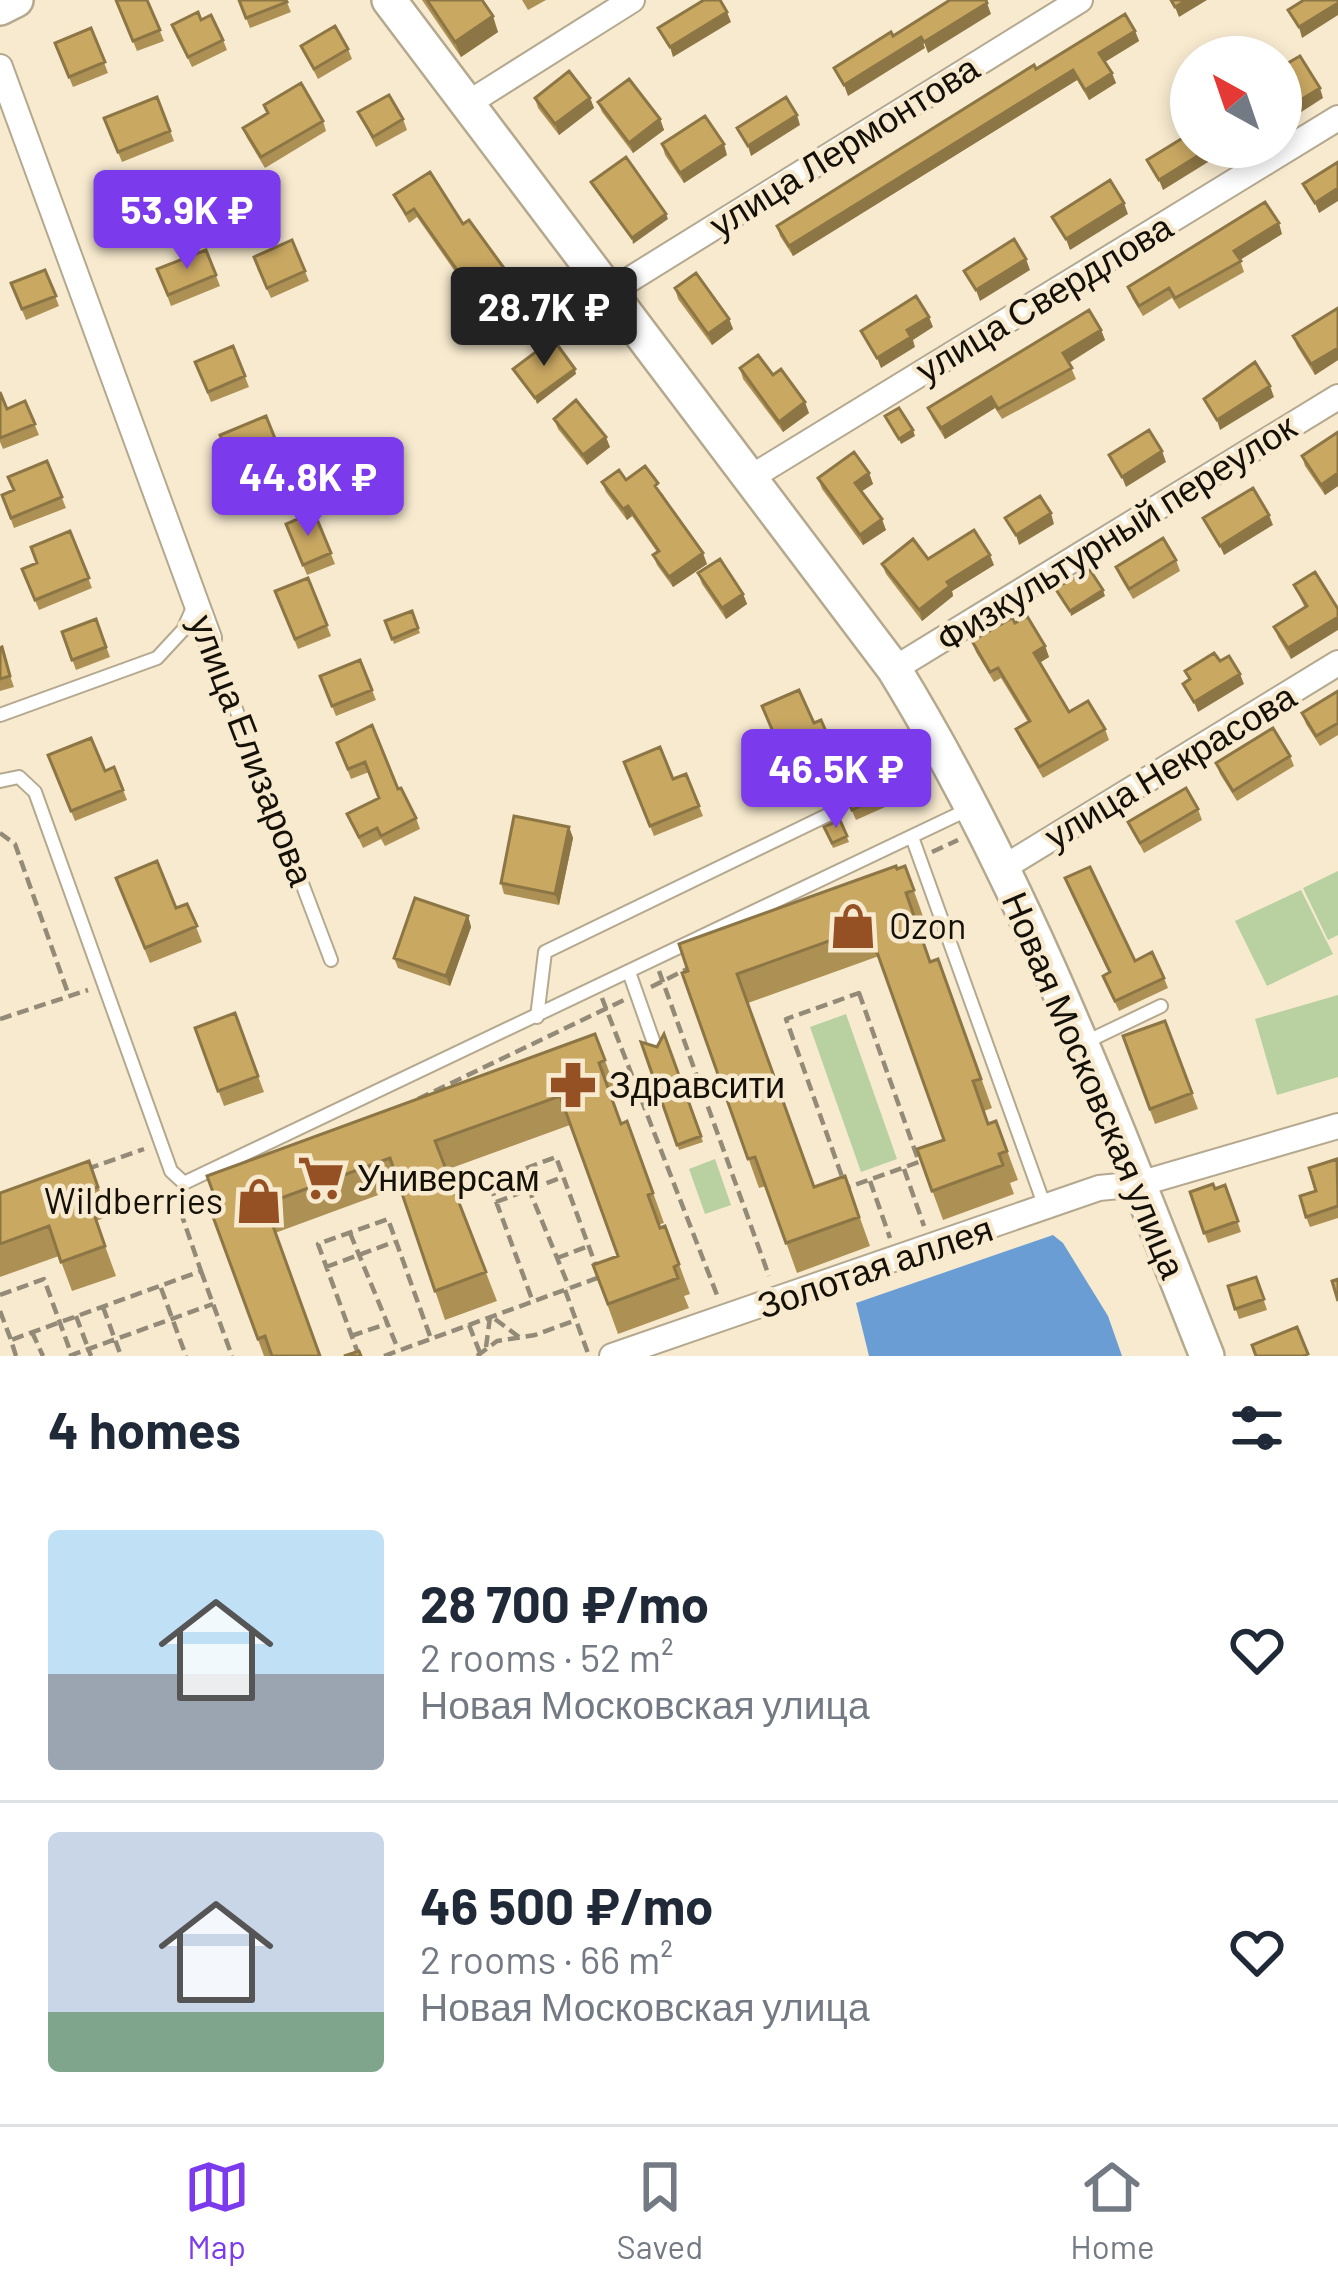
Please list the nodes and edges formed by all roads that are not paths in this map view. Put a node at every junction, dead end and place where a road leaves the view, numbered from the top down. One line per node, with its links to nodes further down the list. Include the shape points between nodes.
1 (16, 0): 5 (street)
2 (389, 0): 7 (street, Новая Московская улица)
3 (632, 0): 7 (street)
4 (1079, 0): 9 (street, улица Лермонтова)
5 (0, 8)
6 (0, 68): 12 (street, улица Елизарова)
7 (467, 104): 9 (street, Новая Московская улица)
8 (1338, 118): 11 (street, улица Свердлова)
9 (608, 293): 11 (street, Новая Московская улица)
10 (1338, 397): 15 (street, Физкультурный переулок)
11 (750, 478): 15 (street, Новая Московская улица)
12 (196, 602): 13 (street, улица Елизарова); 16 (lane, via 157,658)
13 (209, 638): 22 (lane, улица Елизарова)
14 (1338, 663): 21 (street, улица Некрасова)
15 (894, 669): 18 (street, Новая Московская улица)
16 (0, 716)
17 (0, 781): 25 (lane, via 19,777 35,793 171,1171 184,1183)
18 (973, 807): 20 (lane); 21 (street, Новая Московская улица)
19 (836, 812): 25 (lane, via 545,952)
20 (912, 837): 23 (lane); 30 (lane)
21 (1003, 868): 27 (street, Новая Московская улица)
22 (331, 960)
23 (629, 973): 25 (lane); 26 (lane)
24 (1161, 1006): 27 (lane)
25 (537, 1017)
26 (654, 1043)
27 (1079, 1045): 29 (street, Новая Московская улица)
28 (1338, 1126): 29 (street, Золотая аллея)
29 (1139, 1184): 30 (street, Золотая аллея); 32 (street, Новая Московская улица)
30 (1045, 1208): 31 (street, Золотая аллея)
31 (612, 1356)
32 (1207, 1356)

